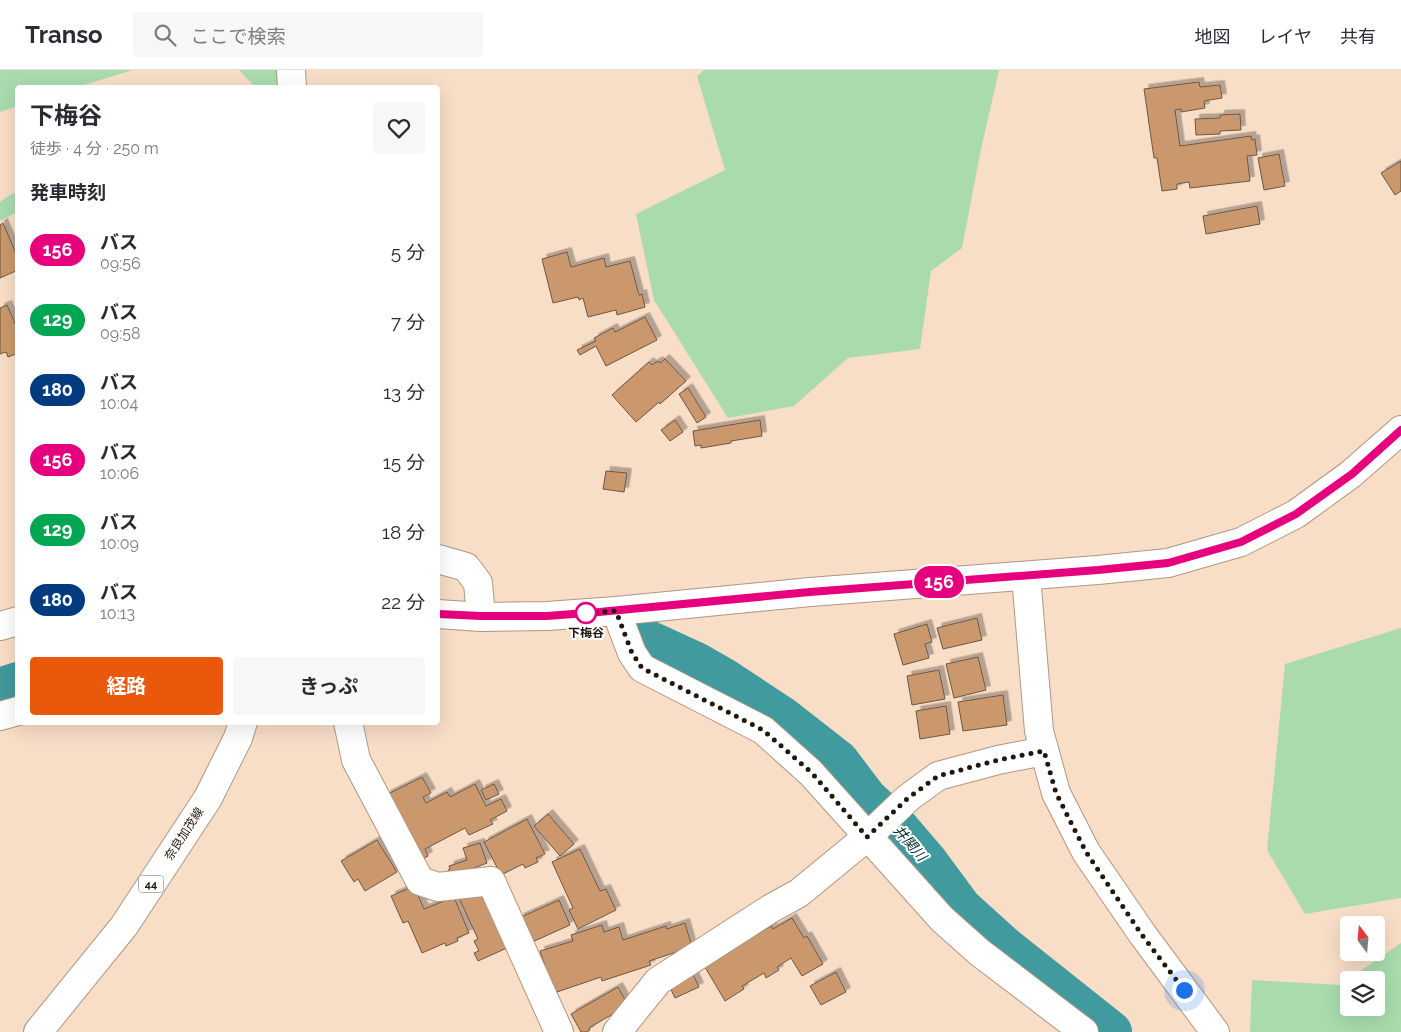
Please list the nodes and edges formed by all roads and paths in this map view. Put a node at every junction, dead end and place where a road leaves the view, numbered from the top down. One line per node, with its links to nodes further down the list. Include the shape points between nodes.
1 (291, 70): 2 (street)
2 (292, 85)
3 (1401, 430): 5 (street, via 1352,474 1296,514 1241,542 1168,563)
4 (440, 560): 8 (street, via 466,567 478,583)
5 (1026, 576): 6 (street); 15 (street, via 1038,722)
6 (616, 611): 8 (street); 16 (street, via 632,653 642,668 763,730 812,773)
7 (440, 614): 8 (street)
8 (481, 616)
9 (15, 621): 10 (street)
10 (0, 626)
11 (15, 712): 12 (street)
12 (0, 716)
13 (242, 725): 17 (street, 奈良加茂線 / 44, via 208,798 124,926)
14 (349, 725): 18 (street, via 356,760 420,880 438,887 491,881)
15 (1044, 751): 16 (street, via 938,776); 21 (street, via 1056,793 1086,852 1142,935)
16 (871, 833): 19 (street, via 799,893 658,981); 20 (street, via 936,912 957,932)
17 (38, 1032)
18 (559, 1032)
19 (617, 1032)
20 (1084, 1032)
21 (1215, 1032)

